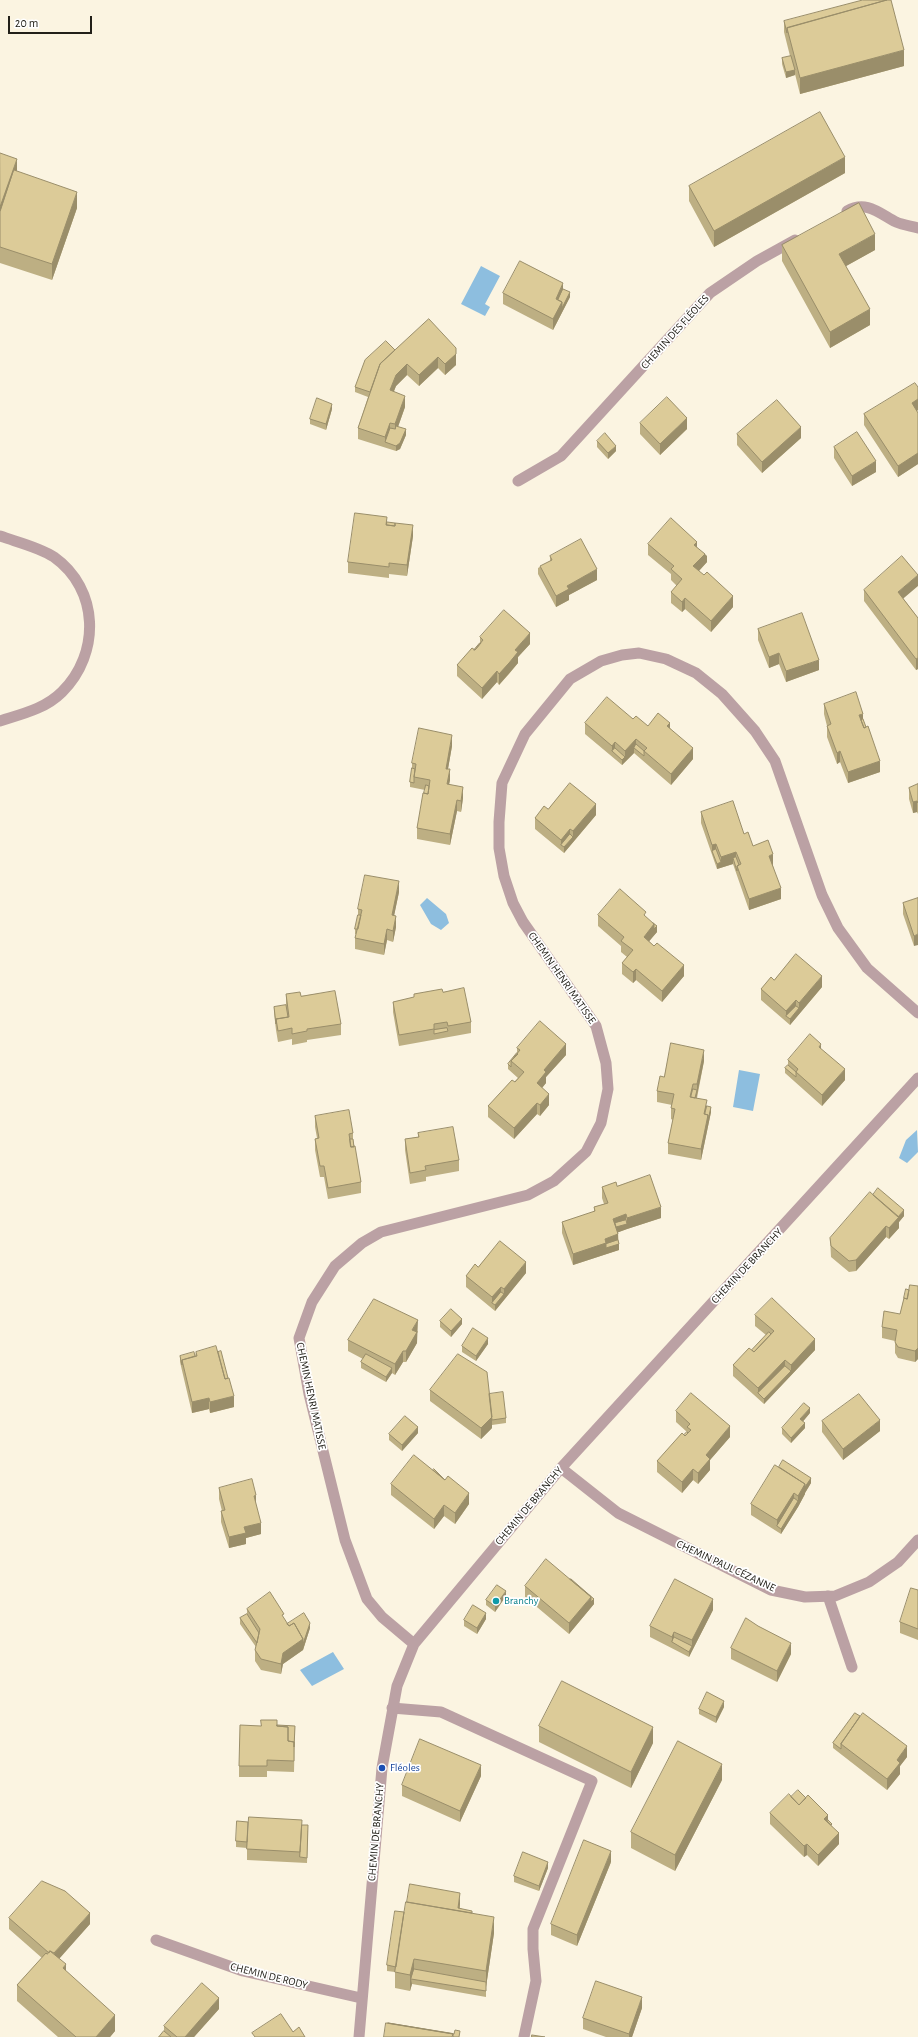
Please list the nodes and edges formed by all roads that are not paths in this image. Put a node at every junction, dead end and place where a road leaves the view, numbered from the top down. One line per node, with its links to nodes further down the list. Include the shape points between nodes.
1 (839, 215): 2 (street, via 853,208 871,207 898,223)
2 (918, 228)
3 (805, 234): 4 (street, CHEMIN DES FLÉOLES, via 710,293 561,456)
4 (518, 481)
5 (0, 536): 6 (street, via 53,557 74,576 84,593 90,631 82,665 62,693 33,711)
6 (0, 721)
7 (918, 1013): 12 (street, CHEMIN HENRI MATISSE, via 867,968 838,928 822,895 775,761 755,731 722,694 696,673 666,659 643,653 622,654 601,661 570,679 525,734 502,784 499,848 504,876 523,922 596,1026 606,1063 608,1089 601,1123 586,1152 554,1181 528,1195 381,1232 362,1243 335,1266 312,1302 299,1338 308,1394 345,1540 367,1599 382,1617)
8 (918, 1078): 9 (street, CHEMIN DE BRANCHY)
9 (561, 1468): 11 (street, CHEMIN PAUL CÉZANNE, via 618,1514 771,1590 805,1597); 12 (street, CHEMIN DE BRANCHY)
10 (918, 1540): 11 (street, CHEMIN PAUL CÉZANNE, via 898,1562 869,1582 835,1596)
11 (828, 1596): 13 (street)
12 (414, 1644): 14 (street, CHEMIN DE BRANCHY, via 397,1686)
13 (852, 1667)
14 (392, 1708): 16 (street, CHEMIN DE BRANCHY, via 379,1791); 18 (street, via 441,1712 592,1781 533,1930 536,1981)
15 (156, 1940): 16 (street, CHEMIN DE RODY, via 244,1971)
16 (361, 1998): 17 (street, CHEMIN DE BRANCHY)
17 (359, 2037)
18 (524, 2037)

